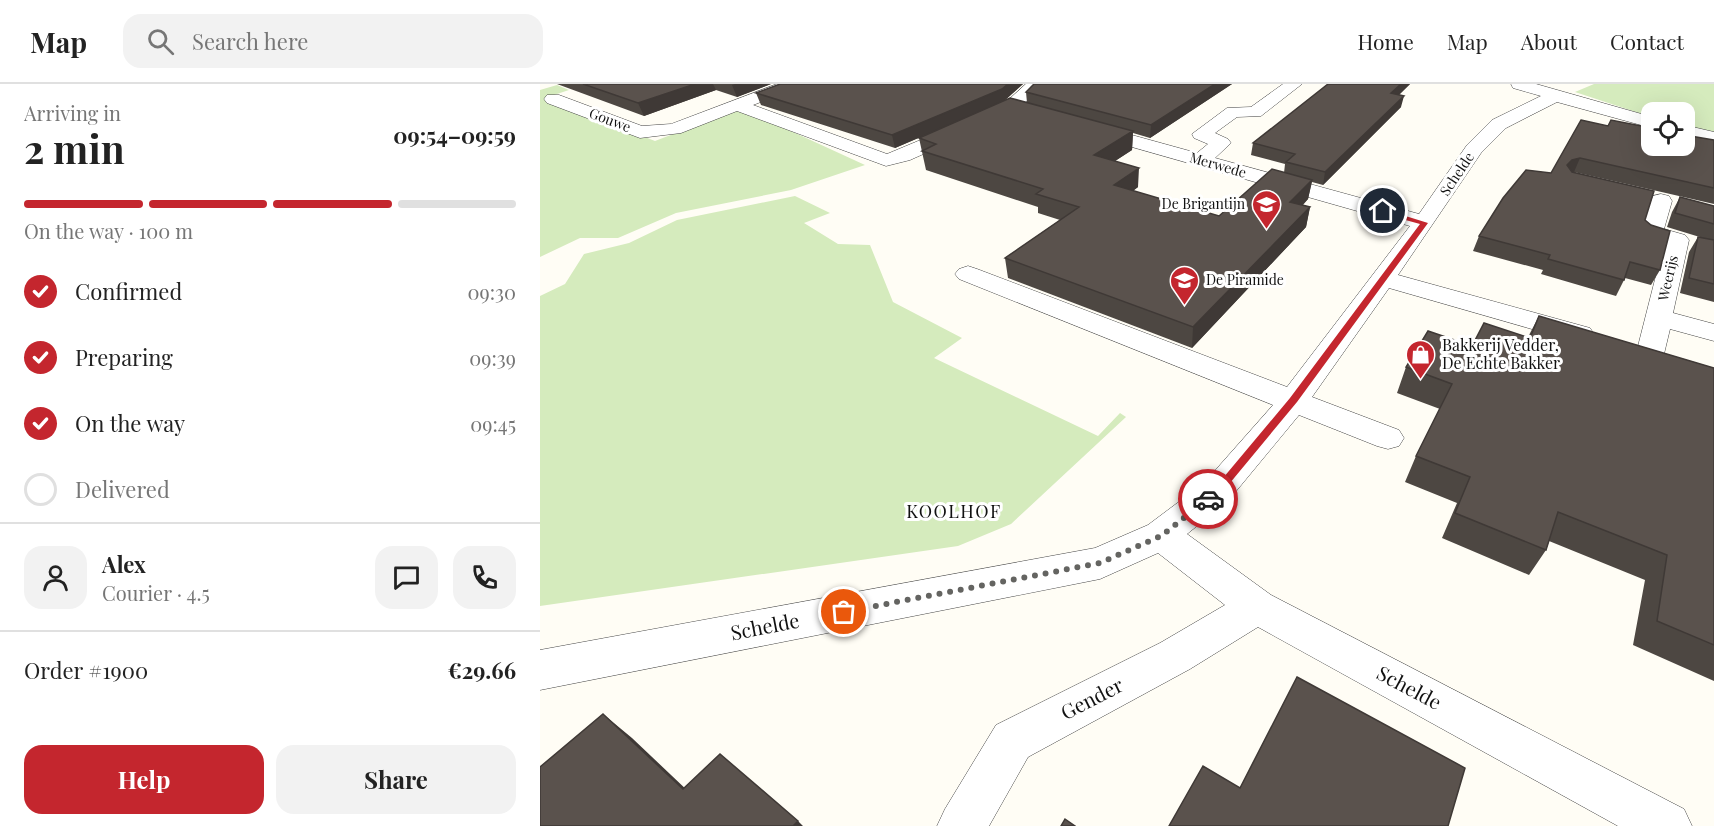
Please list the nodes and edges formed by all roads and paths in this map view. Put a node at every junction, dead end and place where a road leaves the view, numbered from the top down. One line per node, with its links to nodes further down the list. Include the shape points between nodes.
1 (792, 84): 7 (street, Gouwe)
2 (1036, 84): 8 (street)
3 (1294, 84): 12 (street, via 1255,112 1233,112 1201,134 1221,143)
4 (1519, 84): 5 (street)
5 (1555, 96): 9 (street); 14 (street, Schelde, via 1499,124 1474,148)
6 (553, 99): 7 (street, Gouwe, via 640,132 674,129)
7 (736, 105): 8 (street, via 886,160)
8 (1011, 107): 12 (street, Merwede)
9 (1641, 120)
10 (1695, 134): 11 (street)
11 (1714, 138)
12 (1201, 160): 14 (street, Merwede)
13 (1661, 201): 17 (street, Weerijs, via 1651,233 1686,242)
14 (1424, 223): 16 (street, Schelde)
15 (968, 274): 19 (street)
16 (1384, 279): 17 (street, Weerijs, via 1638,351); 19 (street, Schelde)
17 (1659, 317): 18 (street, Weerijs)
18 (1714, 333)
19 (1294, 400): 20 (street); 21 (street, Schelde, via 1216,492)
20 (1388, 438)
21 (1161, 536): 22 (street, Schelde); 23 (street, Schelde, via 1100,563)
22 (1257, 607): 24 (street, Gender, via 1175,656 1012,741); 25 (street, Schelde)
23 (540, 670)
24 (962, 826)
25 (1667, 826)

